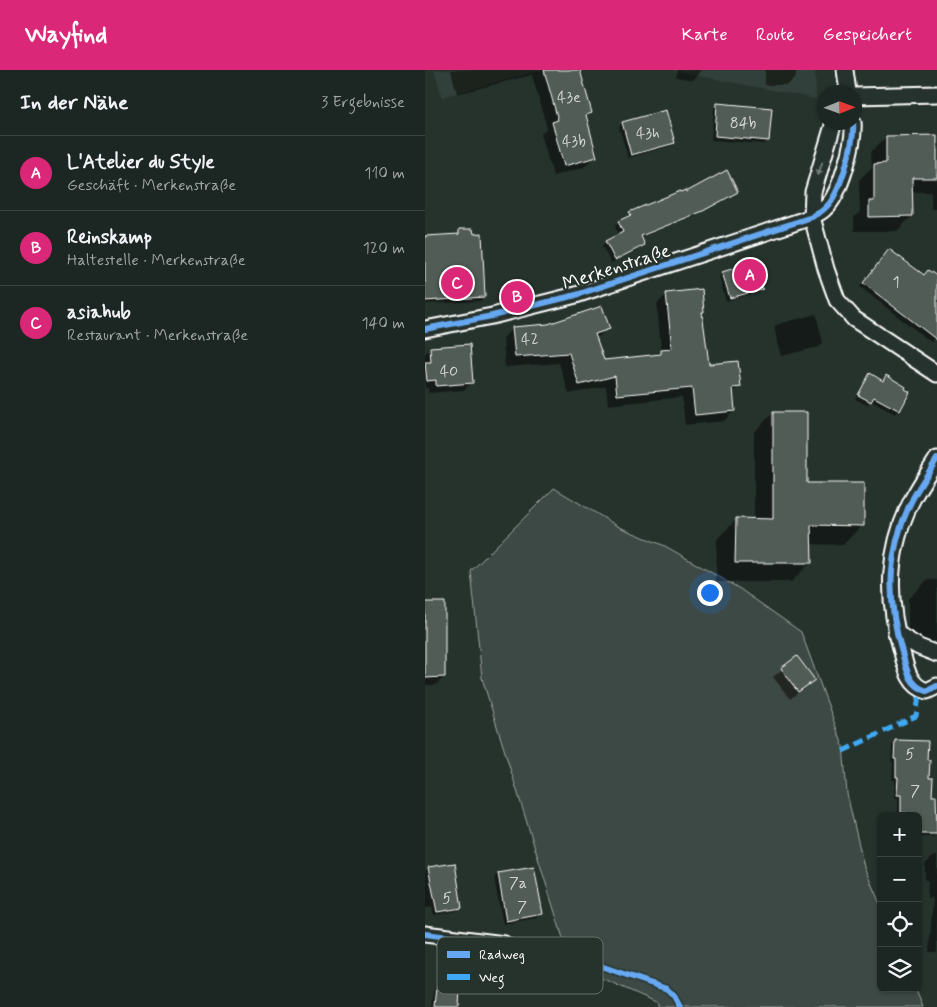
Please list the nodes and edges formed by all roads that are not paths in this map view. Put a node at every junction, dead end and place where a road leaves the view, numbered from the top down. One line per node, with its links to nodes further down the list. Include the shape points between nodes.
1 (845, 70): 2 (street)
2 (847, 85)
3 (937, 94): 4 (street)
4 (862, 96)
5 (832, 130): 7 (street, one-way to 7, via 813,192)
6 (854, 130): 7 (street, via 837,189 827,208)
7 (812, 217): 8 (street, Merkenstraße, via 577,295); 9 (street, via 837,300 854,319)
8 (425, 329)
9 (937, 374)
10 (937, 459): 11 (street, via 913,499 897,537 891,568 891,602)
11 (896, 633): 12 (street); 13 (street, via 911,680 927,691)
12 (937, 654)
13 (937, 686)
14 (425, 934): 15 (street)
15 (449, 937)

